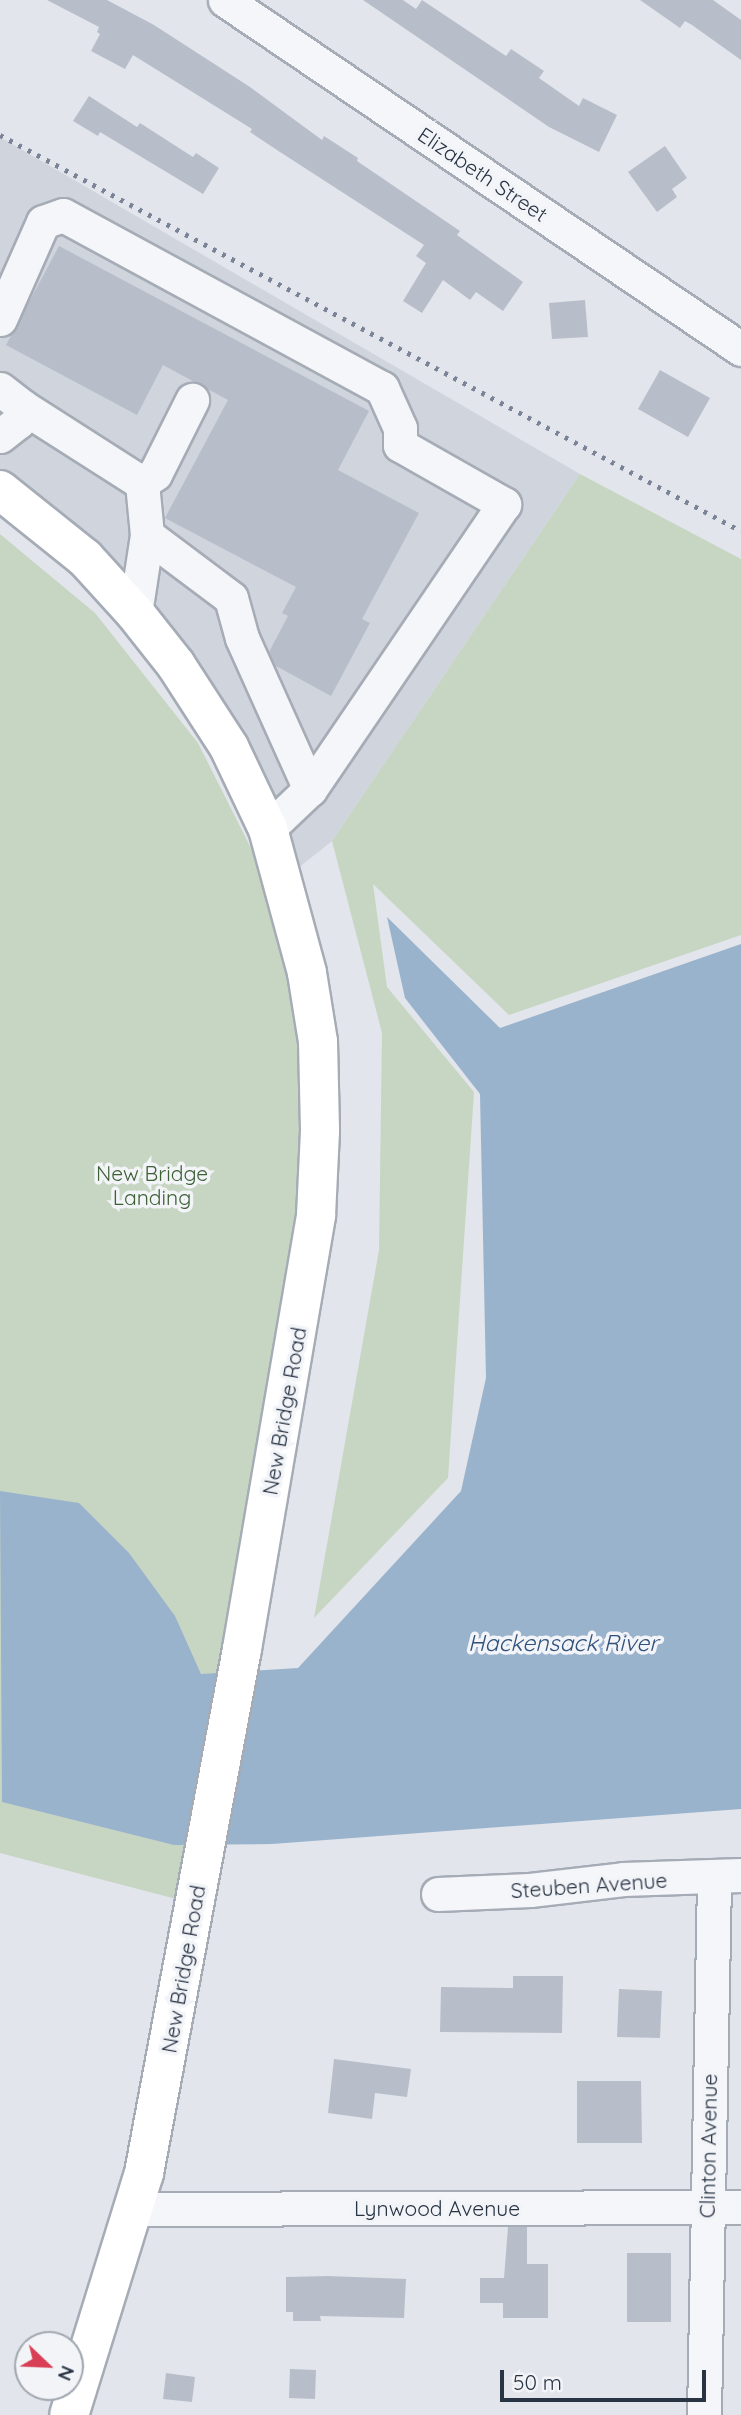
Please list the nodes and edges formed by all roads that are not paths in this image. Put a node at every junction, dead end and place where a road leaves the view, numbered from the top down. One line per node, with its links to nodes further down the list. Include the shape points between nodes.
1 (225, 0): 3 (street, Elizabeth Street)
2 (0, 319): 11 (street, via 43,222 63,215 382,388 400,428 400,444 504,504)
3 (741, 349)
4 (12, 398): 6 (street, via 18,422); 7 (street)
5 (192, 400): 7 (street, via 155,474)
6 (0, 436)
7 (142, 483): 9 (street)
8 (0, 490): 10 (main road, New Bridge Road, via 85,558)
9 (147, 535): 10 (street); 11 (street, via 231,598 242,638)
10 (135, 613): 12 (main road, New Bridge Road, via 176,665 229,747)
11 (310, 789): 12 (street)
12 (268, 829): 17 (main road, New Bridge Road, via 307,973 318,1042 316,1216 161,2092)
13 (728, 1876): 14 (street, Steuben Avenue, via 622,1879); 15 (street, Clinton Avenue)
14 (438, 1894)
15 (706, 2207): 16 (street, Lynwood Avenue); 17 (street, Lynwood Avenue); 19 (street, Clinton Avenue)
16 (741, 2207)
17 (132, 2209): 18 (main road, New Bridge Road)
18 (69, 2415)
19 (705, 2415)

